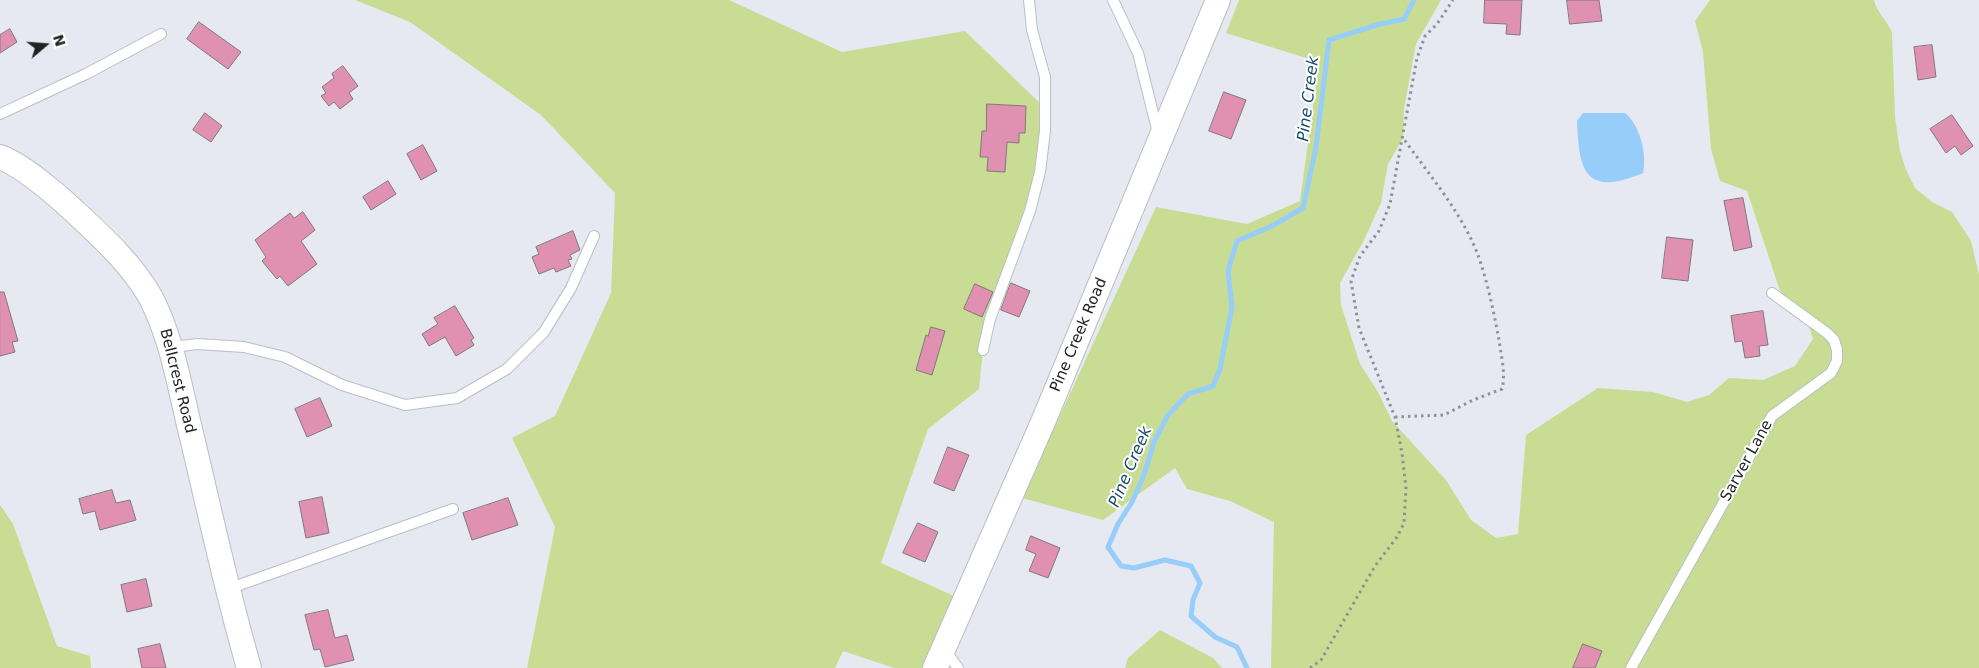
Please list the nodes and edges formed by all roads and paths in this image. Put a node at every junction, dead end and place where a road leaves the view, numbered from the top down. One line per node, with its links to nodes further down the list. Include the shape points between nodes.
1 (1029, 0): 13 (lane, via 1032,30 1044,77 1045,131 1040,172 1030,211 990,319)
2 (1114, 0): 8 (lane, via 1138,53)
3 (1218, 0): 8 (street, Pine Creek Road)
4 (1453, 0): 7 (path, via 1425,36 1417,58)
5 (161, 34): 6 (lane)
6 (0, 114)
7 (1403, 138): 14 (path, via 1390,204 1379,231 1360,256 1351,281 1358,328); 14 (path, via 1462,223 1479,257 1505,379 1502,389 1444,415)
8 (1160, 141): 17 (street, Pine Creek Road, via 1043,422)
9 (0, 157): 12 (street, Bellcrest Road, via 58,196 104,239 150,296)
10 (594, 236): 12 (lane, via 571,288 544,332 506,369 457,398 405,405 342,385 285,357 244,347 198,344)
11 (1772, 293): 21 (lane, Sarver Lane, via 1834,340 1837,361 1831,373 1772,416)
12 (171, 347): 16 (street, Bellcrest Road)
13 (983, 350)
14 (1395, 417): 20 (path, via 1405,479 1404,523 1375,566 1321,660)
15 (453, 509): 16 (lane)
16 (228, 589): 18 (street, Bellcrest Road)
17 (939, 658): 19 (lane)
18 (249, 668)
19 (958, 668)
20 (1310, 668)
21 (1631, 668)

